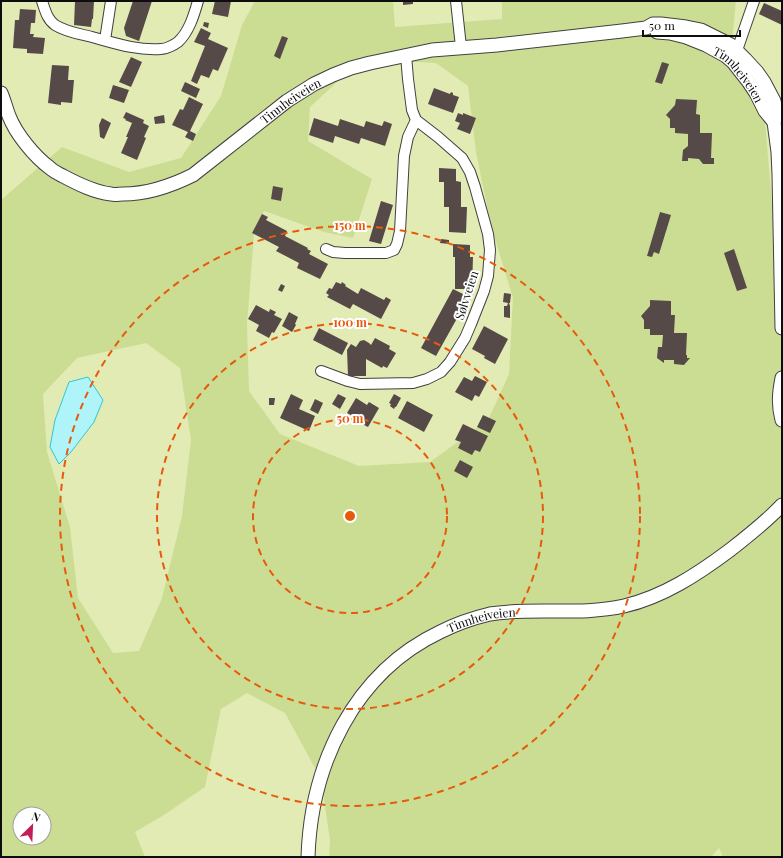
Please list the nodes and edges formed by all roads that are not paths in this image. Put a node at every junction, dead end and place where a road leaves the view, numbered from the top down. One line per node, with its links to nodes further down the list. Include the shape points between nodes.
1 (42, 1): 6 (street, via 47,17 54,24 66,30)
2 (110, 1): 6 (street)
3 (198, 1): 6 (street, via 187,30 177,42 163,49 122,45)
4 (456, 1): 7 (street)
5 (754, 1): 9 (street)
6 (105, 40)
7 (461, 47): 8 (street, Tinnheiveien); 9 (street, Tinnheiveien, via 622,31 661,24 712,34 731,45)
8 (406, 55): 10 (street, Tinnheiveien, via 351,68 314,84 287,101 193,175 162,188 130,194 94,190 50,169 18,133 9,117); 11 (street, via 412,110)
9 (735, 56): 12 (street, Tinnheiveien, via 757,72 774,101 777,113 774,122)
10 (1, 93)
11 (416, 120): 13 (street, via 404,156 400,232 394,250 376,254 333,252); 15 (street, Sølvveien, via 462,158 475,187 490,250 488,276 478,307 465,338 450,362 441,372 427,379 413,383 360,384)
12 (781, 205): 14 (street, Tinnheiveien)
13 (326, 249)
14 (782, 328)
15 (321, 371)
16 (782, 378): 17 (street, via 779,396)
17 (782, 420)
18 (782, 505): 19 (street, Tinnheiveien)
19 (776, 514): 20 (street, Tinnheiveien, via 708,566 650,598 596,610 517,611 489,615 457,624 428,637 404,653 381,673 362,695 332,745 313,808)
20 (308, 857)

